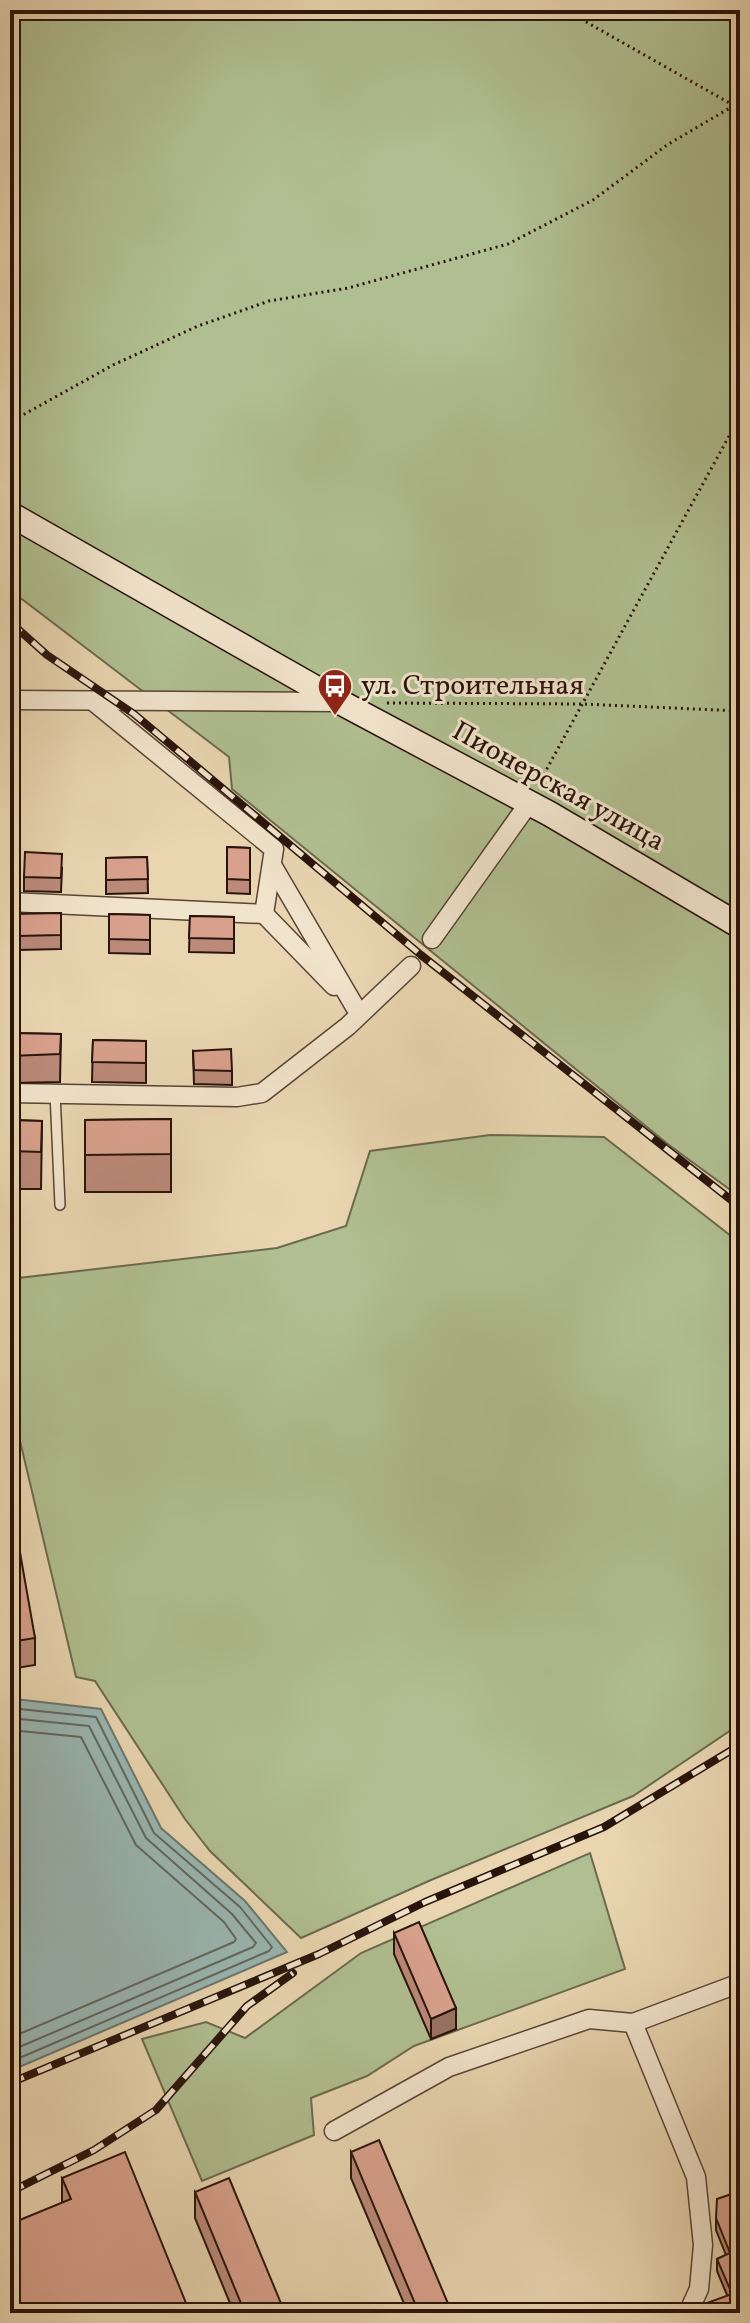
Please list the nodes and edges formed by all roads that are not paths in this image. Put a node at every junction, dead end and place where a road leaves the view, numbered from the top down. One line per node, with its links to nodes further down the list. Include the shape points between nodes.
1 (10, 514): 4 (street, Пионерская улица)
2 (10, 700): 3 (street)
3 (93, 701): 4 (street); 6 (street, via 274,849)
4 (340, 702): 5 (street, Пионерская улица)
5 (529, 803): 9 (street, Пионерская улица); 10 (street)
6 (272, 865): 8 (street); 12 (street)
7 (10, 902): 8 (street)
8 (264, 914): 12 (street)
9 (740, 926)
10 (432, 939)
11 (411, 966): 12 (street)
12 (358, 1010): 14 (street, via 262,1093)
13 (10, 1093): 14 (street)
14 (55, 1093): 15 (lane)
15 (60, 1205)
16 (740, 1983): 17 (street)
17 (633, 2023): 18 (street, via 589,2019 449,2067); 19 (street, via 696,2177 703,2245 699,2289)
18 (334, 2131)
19 (688, 2313)

